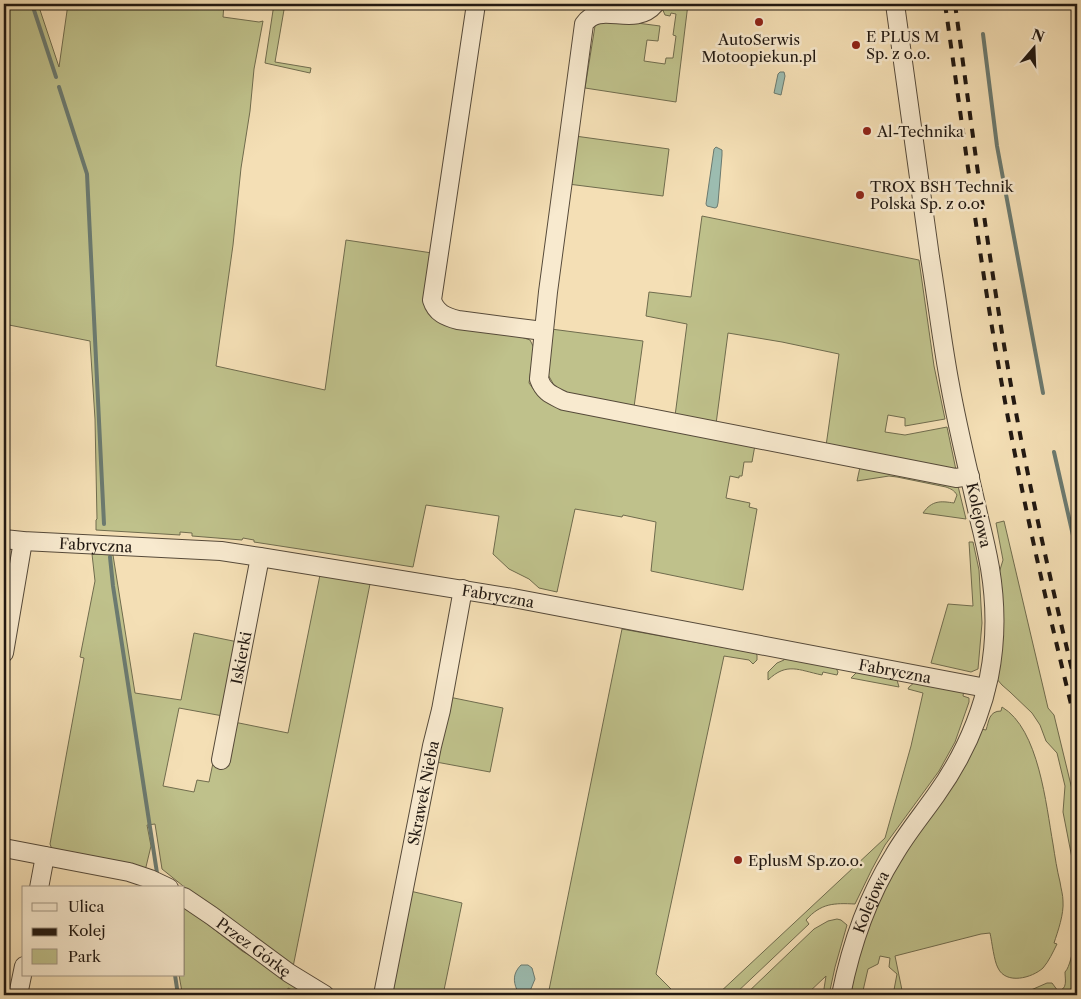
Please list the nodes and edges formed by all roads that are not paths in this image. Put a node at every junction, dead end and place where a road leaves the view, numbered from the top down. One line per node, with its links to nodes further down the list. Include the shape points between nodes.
1 (476, 4): 4 (street, via 432,300 447,317)
2 (655, 4): 4 (street, via 645,12 597,10 584,24)
3 (895, 4): 5 (street, Kolejowa, via 942,335)
4 (543, 332): 5 (street, via 539,379 549,394 564,401 956,478)
5 (970, 476): 11 (street, Kolejowa, via 990,568 994,605 994,636)
6 (4, 539): 7 (street, Fabryczna)
7 (23, 541): 8 (street, Fabryczna, via 212,551); 10 (street)
8 (260, 557): 9 (street, Fabryczna); 12 (street, Iskierki)
9 (463, 590): 11 (street, Fabryczna); 21 (street, Skrawek Nieba)
10 (4, 653)
11 (986, 688): 22 (street, Kolejowa, via 972,731 954,768 896,851 873,893 854,942)
12 (221, 760)
13 (4, 848): 14 (street)
14 (45, 856): 15 (street); 16 (street, via 129,872)
15 (39, 886)
16 (165, 886)
17 (185, 898): 20 (street, Przez Górkę)
18 (22, 976): 19 (street)
19 (18, 995)
20 (325, 995)
21 (383, 995)
22 (841, 995)

